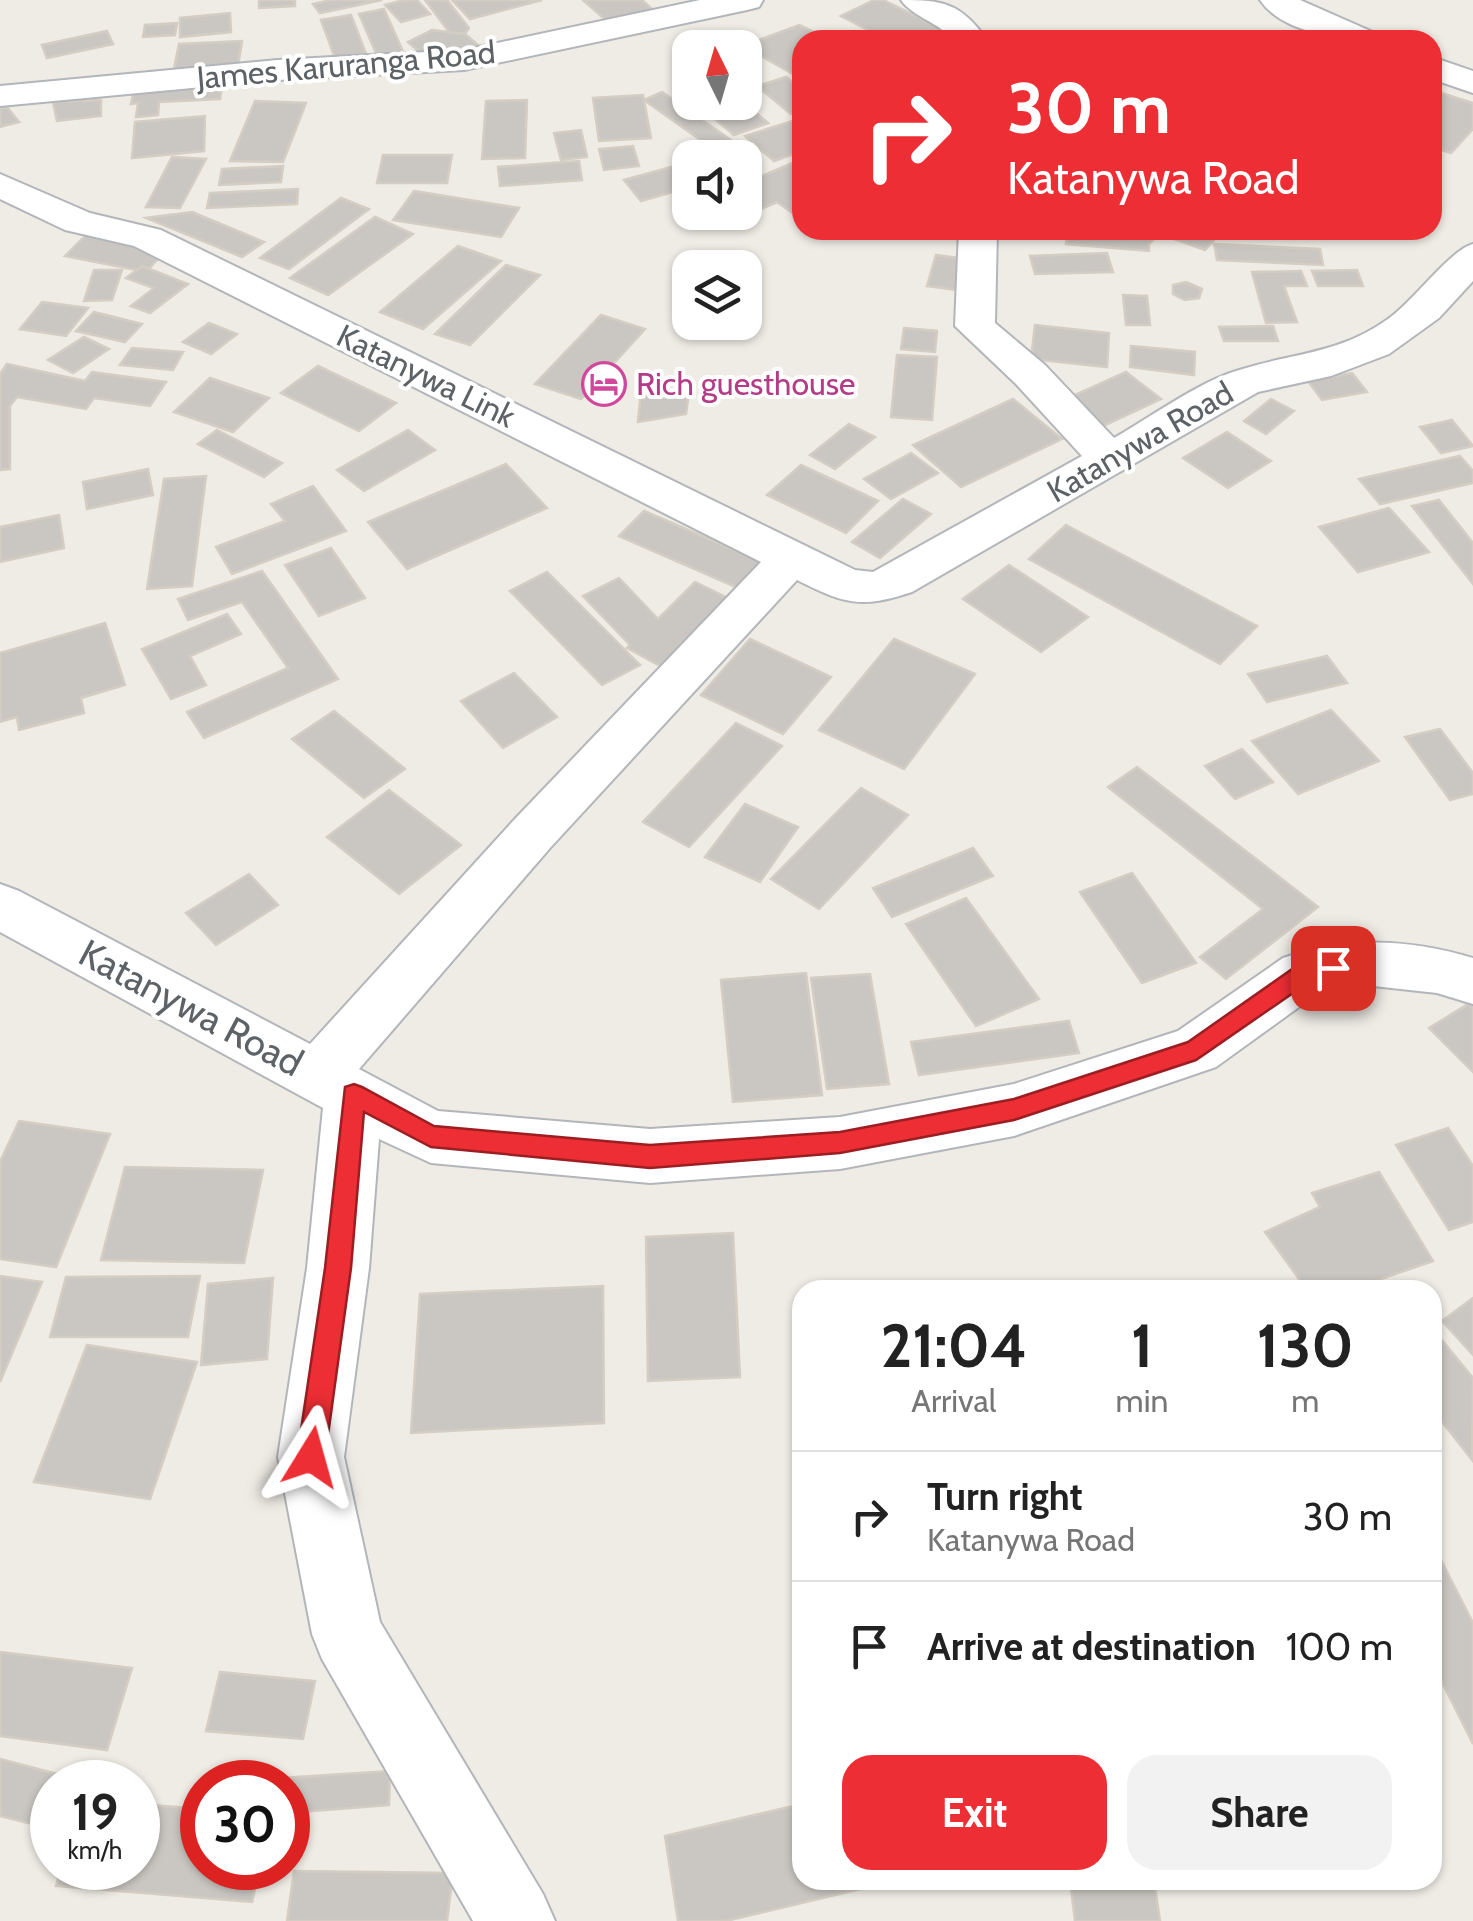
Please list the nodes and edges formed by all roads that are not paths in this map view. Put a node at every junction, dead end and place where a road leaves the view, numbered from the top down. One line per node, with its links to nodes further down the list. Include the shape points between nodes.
1 (747, 0): 8 (street, James Karuranga Road, via 464,60)
2 (917, 0): 4 (street)
3 (1276, 0): 5 (street)
4 (962, 30)
5 (1339, 30)
6 (1442, 71): 7 (street)
7 (1473, 83)
8 (0, 96)
9 (0, 185): 13 (street, Katanywa Link, via 78,222 147,238)
10 (979, 240): 12 (street, via 975,326)
11 (1473, 256): 12 (street, Katanywa Road, via 1404,330 1351,357 1246,381)
12 (1112, 460): 14 (street, Katanywa Road, via 896,581 874,588)
13 (790, 558): 14 (street, Katanywa Link); 17 (street, via 532,834)
14 (846, 585)
15 (0, 906): 17 (street, Katanywa Road)
16 (1473, 982): 17 (street, Katanywa Road, via 1437,970 1364,962 1303,974 1196,1050 1014,1110 840,1142 650,1156 431,1136)
17 (336, 1085): 18 (street, via 338,1268 311,1457 347,1634)
18 (516, 1921)

